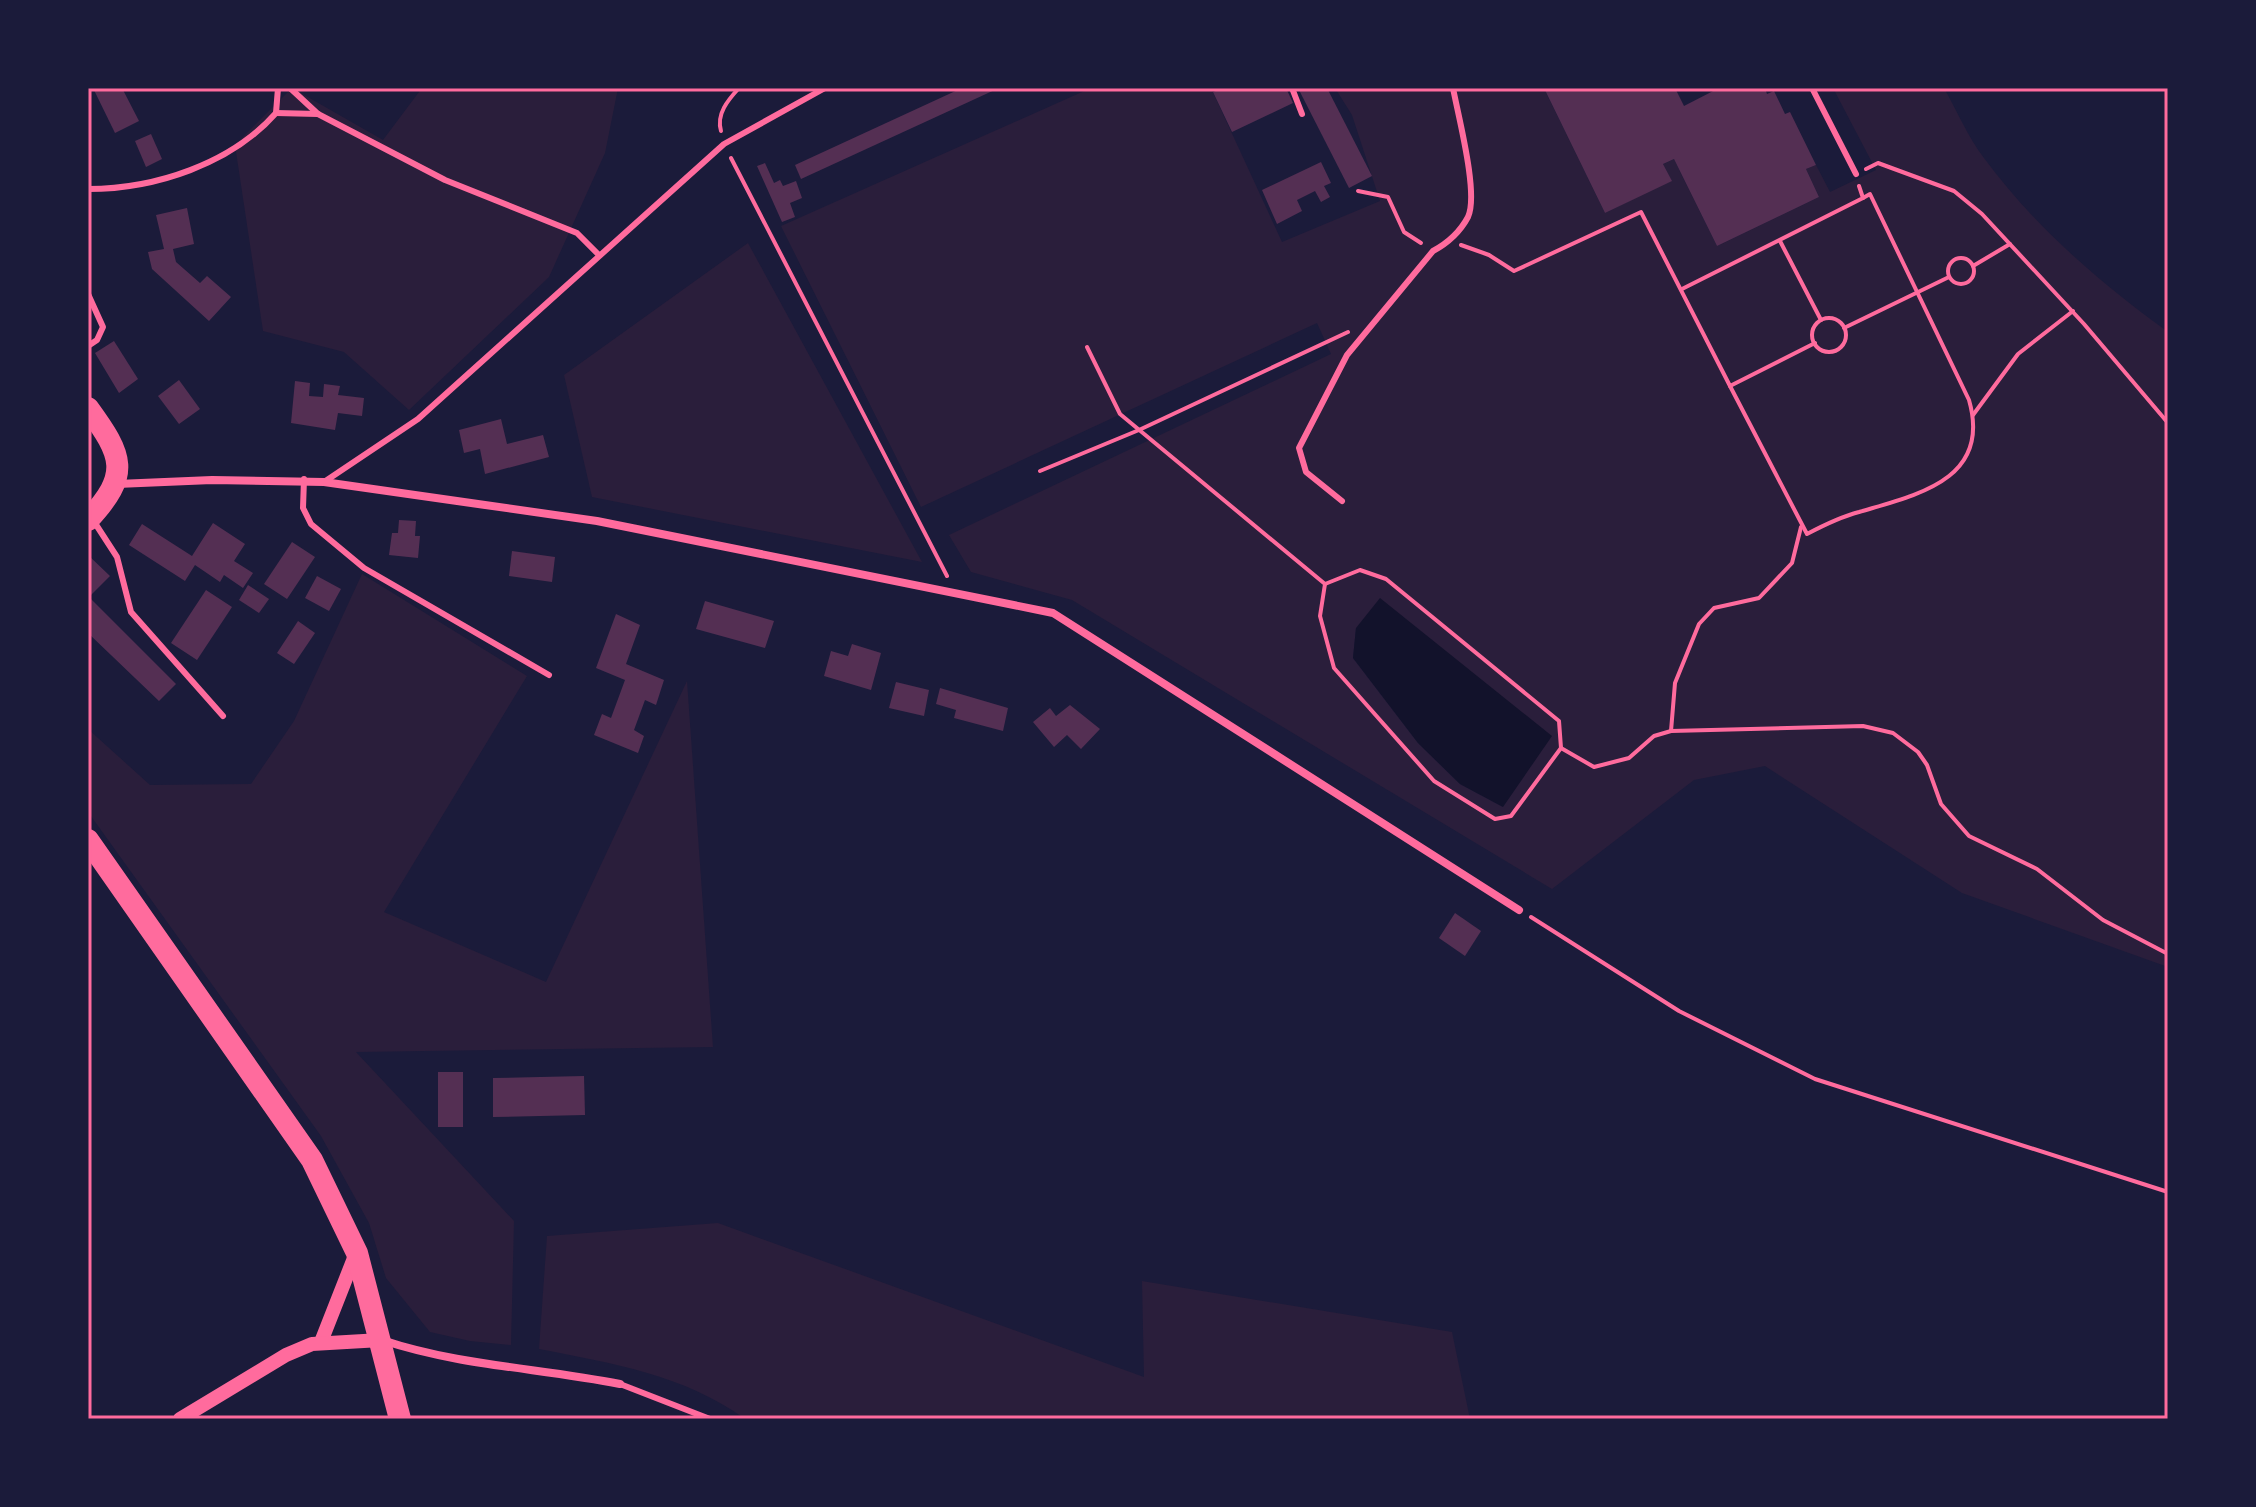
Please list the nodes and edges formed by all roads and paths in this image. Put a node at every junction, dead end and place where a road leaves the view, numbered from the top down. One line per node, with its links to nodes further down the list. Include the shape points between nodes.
1 (278, 88): 8 (lane)
2 (290, 88): 9 (lane)
3 (739, 88): 11 (path, via 719,123)
4 (825, 88): 11 (lane)
5 (1292, 88): 10 (lane)
6 (1453, 88): 17 (lane, via 1469,175 1469,216)
7 (1812, 88): 12 (lane)
8 (276, 113): 9 (lane); 13 (lane, via 243,144 165,179)
9 (318, 114): 20 (lane, via 445,180 577,233)
10 (1302, 114)
11 (724, 144): 20 (lane); 46 (path)
12 (1856, 174): 15 (path); 18 (path, via 1878,163 1954,191)
13 (88, 189)
14 (1358, 191): 19 (path, via 1388,197 1404,232)
15 (1863, 198): 16 (path); 24 (path, via 1870,194)
16 (1780, 241): 23 (path); 27 (path)
17 (1448, 243): 19 (lane); 23 (path, via 1489,255 1514,271 1641,212)
18 (2010, 244): 21 (path); 26 (path)
19 (1433, 251): 28 (lane)
20 (598, 254): 40 (lane, via 418,419)
21 (1973, 266): 22 (path, via 1968,281 1957,283); 22 (path, via 1956,259 1948,268)
22 (1949, 277): 24 (path)
23 (1682, 289): 33 (path)
24 (1918, 292): 29 (path); 35 (path)
25 (88, 294): 31 (lane, via 103,327)
26 (2073, 311): 35 (path, via 2018,354); 36 (path)
27 (1821, 320): 29 (path, via 1832,318); 30 (path, via 1813,330)
28 (1368, 327): 37 (path, via 1340,333); 42 (lane, via 1347,355 1299,448 1306,472)
29 (1844, 328): 30 (path, via 1843,344 1834,351 1823,351)
30 (1815, 343): 33 (path)
31 (88, 346)
32 (1087, 347): 37 (path, via 1120,414)
33 (1730, 386): 44 (path)
34 (88, 408): 41 (highway, via 113,447)
35 (1973, 415): 44 (path, via 1970,447 1940,483 1807,534)
36 (2168, 423)
37 (1139, 430): 38 (path); 45 (path)
38 (1040, 471)
39 (304, 479): 40 (street); 41 (street); 47 (lane, via 303,508 311,524 364,568)
40 (324, 482): 46 (street, via 597,521)
41 (117, 484): 43 (highway)
42 (1342, 501)
43 (90, 518): 48 (lane, via 117,557 131,612)
44 (1802, 524): 49 (path, via 1792,563 1759,598 1714,608 1699,624 1675,683)
45 (1325, 584): 50 (path, via 1360,570 1386,579 1559,721); 50 (path, via 1320,616 1334,668 1434,781 1495,819 1511,816)
46 (956, 593): 52 (street, via 1053,613)
47 (549, 675)
48 (223, 716)
49 (1671, 731): 50 (path, via 1654,736 1629,758 1594,767); 53 (path, via 1863,726 1893,733 1918,752 1941,804 1969,836 2037,869 2103,920)
50 (1561, 748)
51 (88, 840): 55 (highway, via 312,1160)
52 (1519, 910): 54 (path, via 1679,1011 1815,1079)
53 (2168, 954)
54 (2168, 1192)
55 (357, 1253): 56 (highway); 57 (street)
56 (381, 1340): 57 (street); 58 (street, via 467,1363); 60 (highway)
57 (321, 1342): 59 (street, via 286,1355)
58 (620, 1384): 61 (lane)
59 (180, 1419)
60 (400, 1419)
61 (710, 1419)

